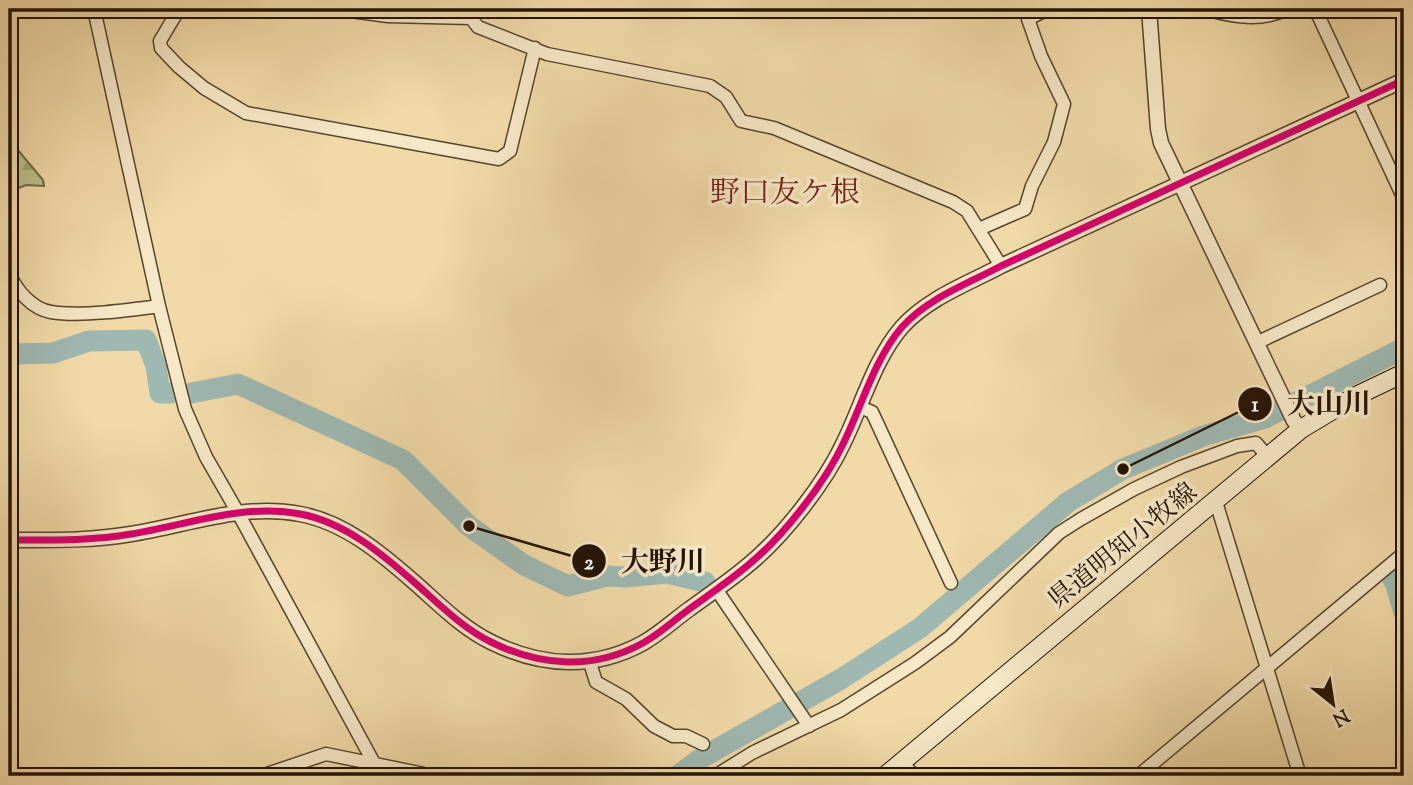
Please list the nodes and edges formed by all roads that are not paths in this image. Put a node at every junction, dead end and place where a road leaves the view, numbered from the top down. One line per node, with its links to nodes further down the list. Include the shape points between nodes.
1 (94, 9): 19 (street)
2 (179, 9): 10 (street, via 160,41 161,48 204,88 246,113 499,159 510,151)
3 (336, 9): 9 (street, via 388,16)
4 (1048, 9): 15 (street, via 1028,19 1064,104 1060,128 1025,209)
5 (1149, 9): 13 (street, via 1158,129)
6 (1206, 9): 7 (street, via 1262,18)
7 (1287, 9)
8 (1329, 9): 12 (street, via 1318,15)
9 (477, 12): 10 (street, via 478,26)
10 (535, 48): 15 (street, via 710,86 726,97 741,121 774,128 935,193 967,211)
11 (1404, 80): 12 (street)
12 (1359, 102): 13 (street); 14 (street)
13 (1179, 183): 16 (street); 20 (street)
14 (1404, 199)
15 (979, 229): 16 (street)
16 (1000, 266): 22 (street, via 940,297 901,328 883,355)
17 (9, 273): 19 (street, via 15,289 49,312)
18 (1380, 285): 20 (street)
19 (159, 306): 26 (street, via 185,409)
20 (1259, 349): 23 (street)
21 (1404, 373): 23 (main road, 県道明知小牧線)
22 (860, 407): 29 (street, via 872,412); 30 (street, via 828,474 774,540)
23 (1297, 425): 24 (main road, 県道明知小牧線)
24 (1268, 457): 25 (main road, 県道明知小牧線); 33 (street, via 1256,443 1237,446 1169,472 1081,519 1059,533 950,637 841,710)
25 (1216, 502): 32 (street); 36 (main road, 県道明知小牧線)
26 (237, 511): 27 (street, via 100,539); 31 (street, via 269,510 324,520 365,542 489,641 552,662); 35 (street)
27 (9, 540)
28 (1404, 553): 32 (street)
29 (951, 583)
30 (716, 589): 31 (street, via 645,642); 33 (street)
31 (590, 663): 34 (street, via 596,682 626,699 654,726)
32 (1267, 668): 43 (street); 44 (street)
33 (807, 723): 40 (street)
34 (703, 744)
35 (372, 762): 37 (street, via 326,754); 38 (street); 39 (street)
36 (902, 762): 41 (main road, 県道明知小牧線); 42 (street)
37 (261, 776)
38 (381, 776)
39 (434, 776)
40 (715, 776)
41 (885, 776)
42 (914, 776)
43 (1138, 776)
44 (1300, 776)

